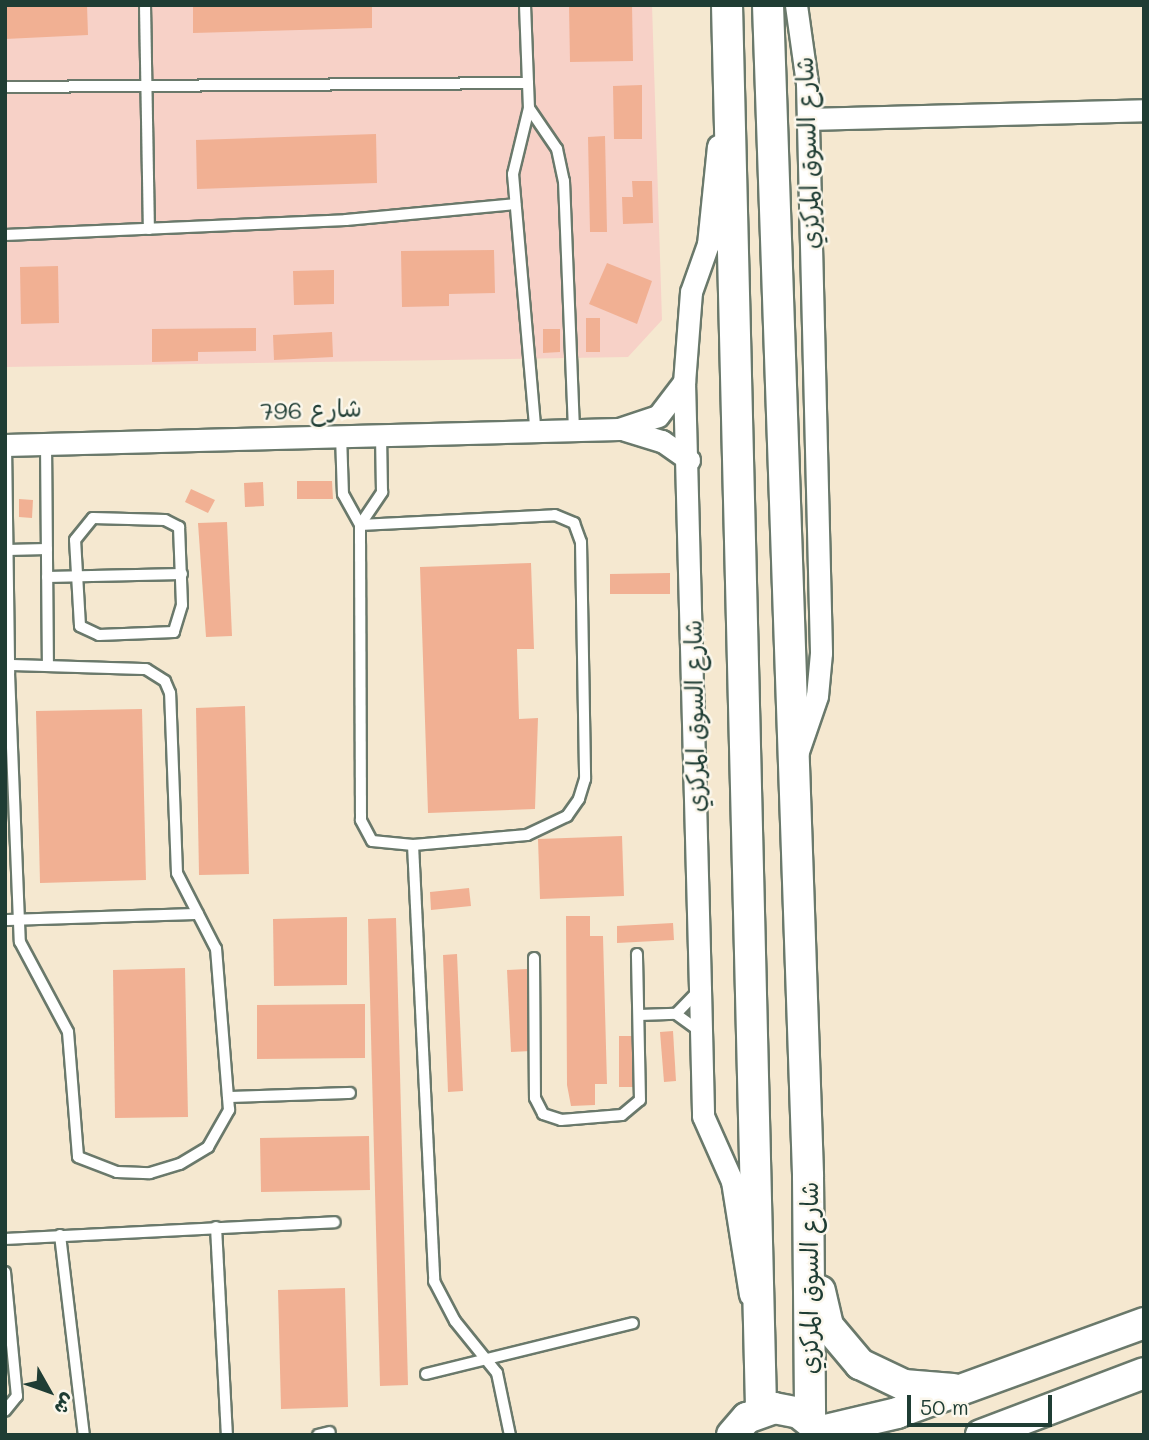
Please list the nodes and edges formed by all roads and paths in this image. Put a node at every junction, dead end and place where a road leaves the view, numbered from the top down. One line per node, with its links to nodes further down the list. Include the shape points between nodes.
1 (145, 5): 7 (lane)
2 (525, 5): 6 (lane)
3 (727, 5): 9 (main road, شارع السوق المركزي)
4 (768, 5): 33 (main road, شارع السوق المركزي)
5 (796, 5): 12 (street, شارع السوق المركزي)
6 (528, 83): 7 (lane); 10 (lane)
7 (147, 86): 8 (lane); 14 (lane)
8 (5, 87)
9 (730, 103): 16 (street, شارع السوق المركزي, via 719,139 708,244 691,292); 52 (main road, شارع السوق المركزي)
10 (529, 108): 13 (lane, via 514,157); 18 (lane, via 557,149 564,181)
11 (1144, 110): 12 (street)
12 (808, 119): 33 (street, شارع السوق المركزي, via 821,653 817,696)
13 (515, 204): 14 (lane); 17 (lane)
14 (149, 229): 15 (lane)
15 (5, 235)
16 (684, 382): 19 (street, شارع 796, via 658,416); 24 (street, شارع السوق المركزي)
17 (535, 428): 18 (street, شارع 796); 20 (street, شارع 796)
18 (574, 428): 19 (street, شارع 796)
19 (619, 429): 24 (street, شارع 796, via 662,441)
20 (381, 434): 21 (street, شارع 796); 25 (lane, via 382,492)
21 (341, 435): 22 (street, شارع 796); 25 (lane, via 343,494)
22 (46, 443): 23 (street, شارع 796); 26 (lane)
23 (6, 445): 27 (lane)
24 (689, 460): 40 (street, شارع السوق المركزي)
25 (360, 525): 34 (lane, via 361,820 372,841); 34 (lane, via 555,515 573,523 581,542 585,779 579,799 567,816 527,835)
26 (47, 549): 27 (lane); 30 (lane)
27 (8, 550): 32 (lane)
28 (182, 574): 29 (lane); 29 (lane, via 181,532 173,521 93,519 77,531); 29 (lane, via 180,624 168,634 99,635 80,626)
29 (74, 576): 30 (lane)
30 (47, 577): 31 (lane)
31 (48, 664): 32 (lane); 35 (lane, via 124,665 165,681 177,873)
32 (9, 665): 37 (lane)
33 (796, 759): 46 (main road, شارع السوق المركزي)
34 (413, 845): 55 (lane, via 434,1281 455,1321)
35 (198, 914): 37 (lane); 45 (lane, via 221,972)
36 (5, 920): 37 (lane)
37 (18, 920): 45 (lane, via 20,942 68,1032 71,1129 86,1164 150,1173 188,1161 222,1129)
38 (637, 954): 42 (lane)
39 (534, 958): 42 (lane, via 535,1098 552,1119 622,1115 636,1107)
40 (700, 989): 41 (lane); 43 (street, شارع السوق المركزي)
41 (676, 1014): 42 (lane); 43 (lane)
42 (639, 1015)
43 (701, 1034): 52 (street, شارع السوق المركزي, via 703,1116 732,1181 744,1283)
44 (350, 1093): 45 (lane)
45 (228, 1097)
46 (808, 1176): 58 (main road, via 822,1312 842,1349 904,1385); 61 (main road, شارع السوق المركزي)
47 (335, 1222): 48 (lane)
48 (216, 1227): 49 (lane); 63 (lane)
49 (60, 1235): 50 (lane); 62 (lane)
50 (5, 1239)
51 (5, 1272): 60 (lane, via 17,1396)
52 (763, 1322): 59 (main road, شارع السوق المركزي)
53 (633, 1323): 55 (lane)
54 (1144, 1323): 58 (main road)
55 (488, 1359): 57 (lane); 64 (lane, via 504,1390)
56 (1144, 1373): 66 (main road)
57 (426, 1374)
58 (968, 1389): 61 (main road)
59 (761, 1410): 61 (main road, via 787,1409); 65 (main road)
60 (5, 1411)
61 (818, 1428)
62 (84, 1435)
63 (227, 1435)
64 (510, 1435)
65 (732, 1435)
66 (981, 1435)

